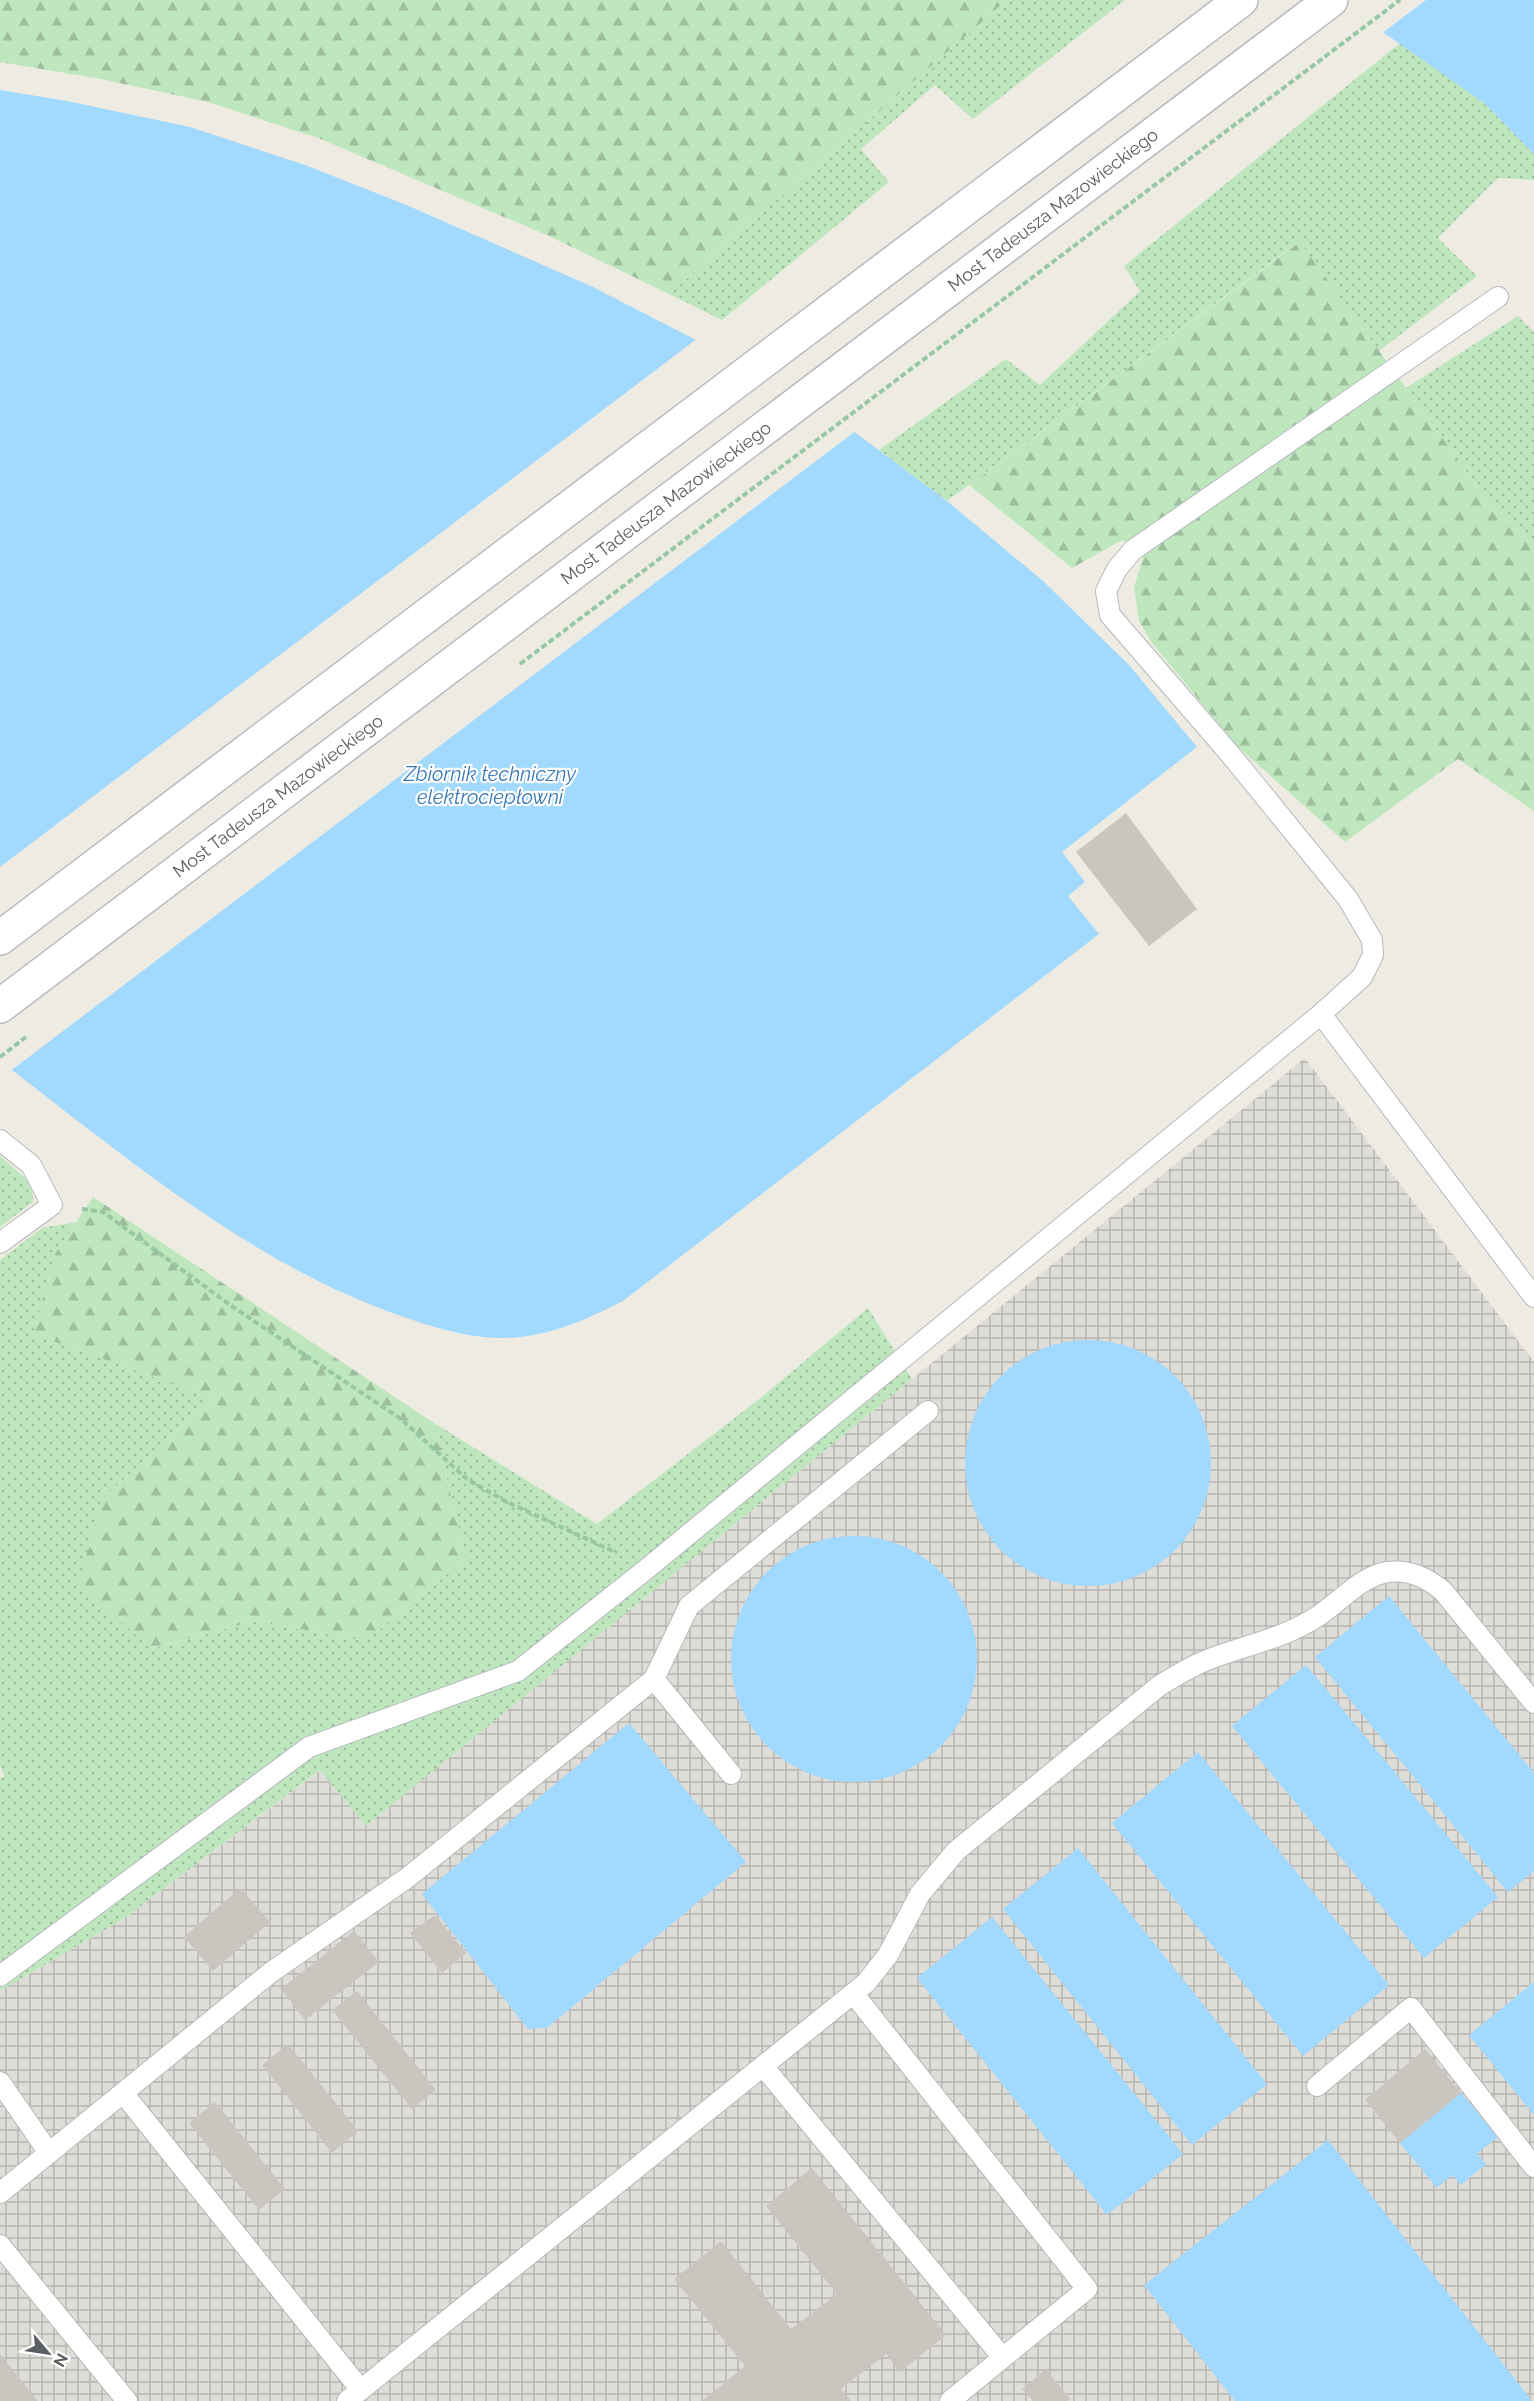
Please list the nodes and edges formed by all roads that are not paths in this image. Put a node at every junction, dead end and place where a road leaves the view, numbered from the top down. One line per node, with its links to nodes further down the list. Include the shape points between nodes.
1 (1241, 0): 4 (main road)
2 (1331, 0): 5 (main road, Most Tadeusza Mazowieckiego)
3 (1498, 297): 6 (lane, via 1133,550 1106,591 1110,615 1348,898 1372,940 1373,955 1362,977)
4 (0, 938)
5 (0, 1006)
6 (1321, 1014): 9 (lane); 14 (lane, via 649,1568 518,1671 309,1747)
7 (0, 1140): 8 (lane, via 31,1165 52,1205)
8 (0, 1243)
9 (1534, 1297)
10 (928, 1411): 11 (lane, via 690,1606)
11 (654, 1679): 13 (lane); 19 (lane, via 407,1878 270,1973)
12 (1534, 1703): 15 (lane, via 1443,1591 1429,1580 1408,1572 1387,1572 1367,1580 1314,1619 1209,1659 1159,1686 956,1851 920,1894 888,1955)
13 (731, 1774)
14 (0, 1976)
15 (853, 1993): 16 (lane); 24 (lane, via 1087,2289)
16 (763, 2066): 24 (lane); 25 (lane)
17 (0, 2082): 20 (lane)
18 (1317, 2086): 21 (lane, via 1411,2008)
19 (123, 2092): 20 (lane); 25 (lane)
20 (49, 2153): 22 (lane)
21 (1534, 2167)
22 (0, 2193)
23 (0, 2245): 26 (lane)
24 (1003, 2358): 27 (lane)
25 (354, 2396)
26 (127, 2401)
27 (950, 2401)

